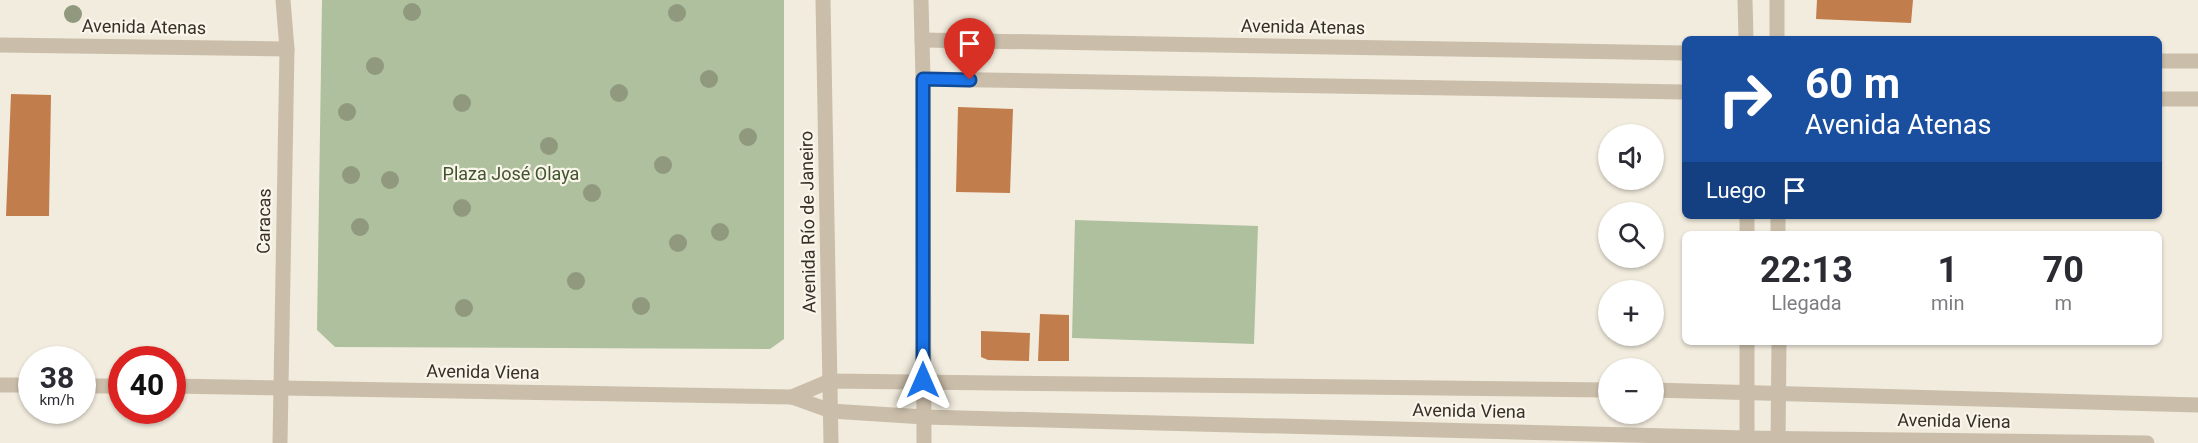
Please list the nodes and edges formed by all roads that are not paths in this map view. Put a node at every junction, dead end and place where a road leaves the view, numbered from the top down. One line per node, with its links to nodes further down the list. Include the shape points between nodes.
1 (283, 0): 11 (street, Caracas)
2 (289, 0): 11 (street)
3 (822, 0): 22 (street, Avenida Río de Janeiro)
4 (921, 0): 9 (street)
5 (1745, 0): 7 (street)
6 (1777, 0): 8 (street)
7 (1746, 36)
8 (1777, 36)
9 (922, 40): 12 (street, Avenida Atenas); 15 (street)
10 (0, 45): 11 (street, Avenida Atenas)
11 (287, 49): 26 (street, Caracas)
12 (1682, 53)
13 (2162, 61): 14 (street)
14 (2198, 61)
15 (923, 79): 16 (street); 21 (street)
16 (1682, 92)
17 (2162, 99): 18 (street)
18 (2198, 99)
19 (1748, 345): 29 (street)
20 (1779, 345): 30 (street)
21 (923, 380): 22 (street, Avenida Viena); 27 (street, Avenida Viena); 34 (street)
22 (830, 381): 31 (street, Avenida Viena); 33 (street, Avenida Río de Janeiro)
23 (0, 385): 24 (street)
24 (18, 385)
25 (186, 386): 26 (street, Avenida Viena)
26 (281, 387): 31 (street, Avenida Viena); 37 (street, Caracas)
27 (1598, 390)
28 (1664, 390): 29 (street, Avenida Viena)
29 (1748, 392): 30 (street, Avenida Viena); 35 (street)
30 (1779, 392): 32 (street, Avenida Viena); 36 (street)
31 (792, 397): 33 (street, Avenida Viena)
32 (2198, 405)
33 (831, 411): 34 (street, Avenida Viena); 38 (street, Avenida Río de Janeiro)
34 (924, 417): 35 (street, Avenida Viena); 39 (street)
35 (1747, 440): 36 (street, Avenida Viena)
36 (1778, 440): 40 (street, Avenida Viena)
37 (280, 443)
38 (831, 443)
39 (924, 443)
40 (2147, 443)

